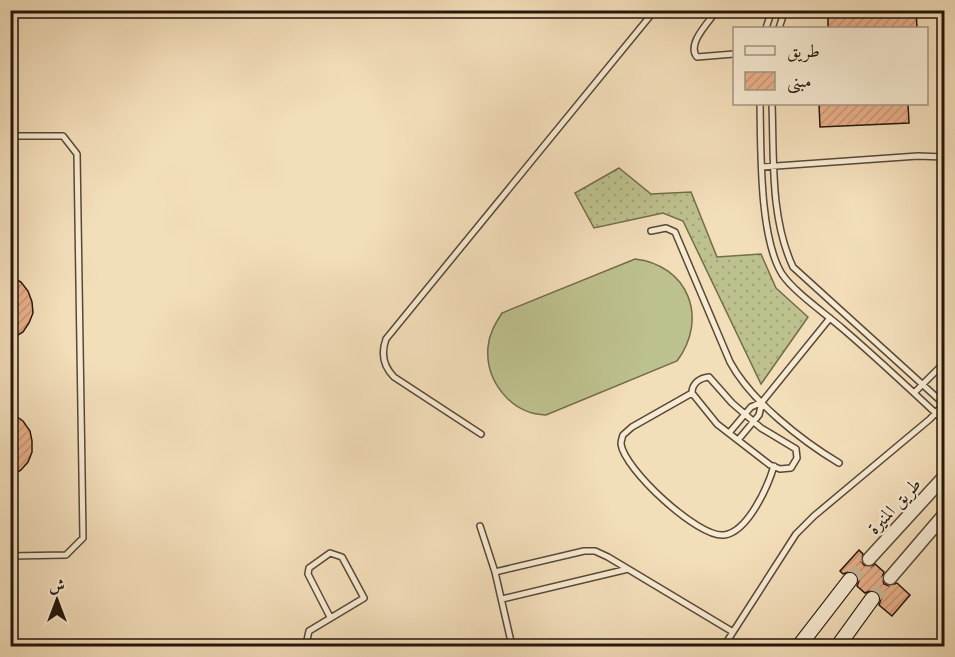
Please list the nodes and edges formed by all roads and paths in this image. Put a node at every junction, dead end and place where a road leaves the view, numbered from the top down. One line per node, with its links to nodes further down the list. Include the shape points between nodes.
1 (655, 10): 27 (lane, via 386,339 383,358 389,372)
2 (717, 10): 7 (lane, via 695,41 694,55)
3 (772, 10): 5 (lane)
4 (785, 10): 6 (lane)
5 (766, 27)
6 (779, 27)
7 (733, 54)
8 (760, 105): 13 (lane)
9 (772, 105): 12 (lane)
10 (10, 136): 34 (lane, via 63,136 77,154 83,538 66,555)
11 (945, 157): 12 (lane)
12 (774, 166): 13 (lane); 17 (lane, via 783,240 793,267)
13 (762, 167): 15 (lane, via 765,209 778,264 788,281)
14 (651, 231): 20 (lane, via 666,228 675,232 730,362)
15 (830, 318): 19 (lane); 20 (lane)
16 (945, 363): 17 (lane)
17 (922, 384): 19 (lane); 21 (lane)
18 (692, 393): 23 (lane, via 697,381 709,377); 26 (lane); 30 (lane, via 632,427 621,443 635,469 675,510 701,527 723,535 731,533 758,503)
19 (914, 393): 22 (lane)
20 (762, 402): 23 (lane); 25 (lane); 29 (lane)
21 (944, 404): 22 (lane)
22 (935, 412): 24 (lane); 43 (lane, via 796,534)
23 (745, 414): 25 (lane); 26 (lane)
24 (945, 421)
25 (753, 422): 28 (lane); 30 (lane, via 796,449 797,458 791,468)
26 (729, 433): 28 (lane)
27 (481, 434)
28 (738, 440): 30 (lane)
29 (839, 463)
30 (774, 466)
31 (945, 477): 35 (street, طريق المنيرة)
32 (945, 515): 38 (street)
33 (480, 526): 37 (lane)
34 (10, 556)
35 (869, 559)
36 (628, 569): 37 (lane, via 595,551 584,551); 40 (lane); 43 (lane)
37 (495, 572): 40 (lane)
38 (890, 578)
39 (850, 580): 47 (main road)
40 (502, 599): 45 (lane)
41 (872, 599): 48 (main road)
42 (330, 617): 42 (lane, via 308,574 309,568 330,553 342,557 364,598); 44 (lane, via 309,631)
43 (733, 632): 46 (lane)
44 (310, 646)
45 (512, 646)
46 (724, 646)
47 (799, 646)
48 (838, 646)

